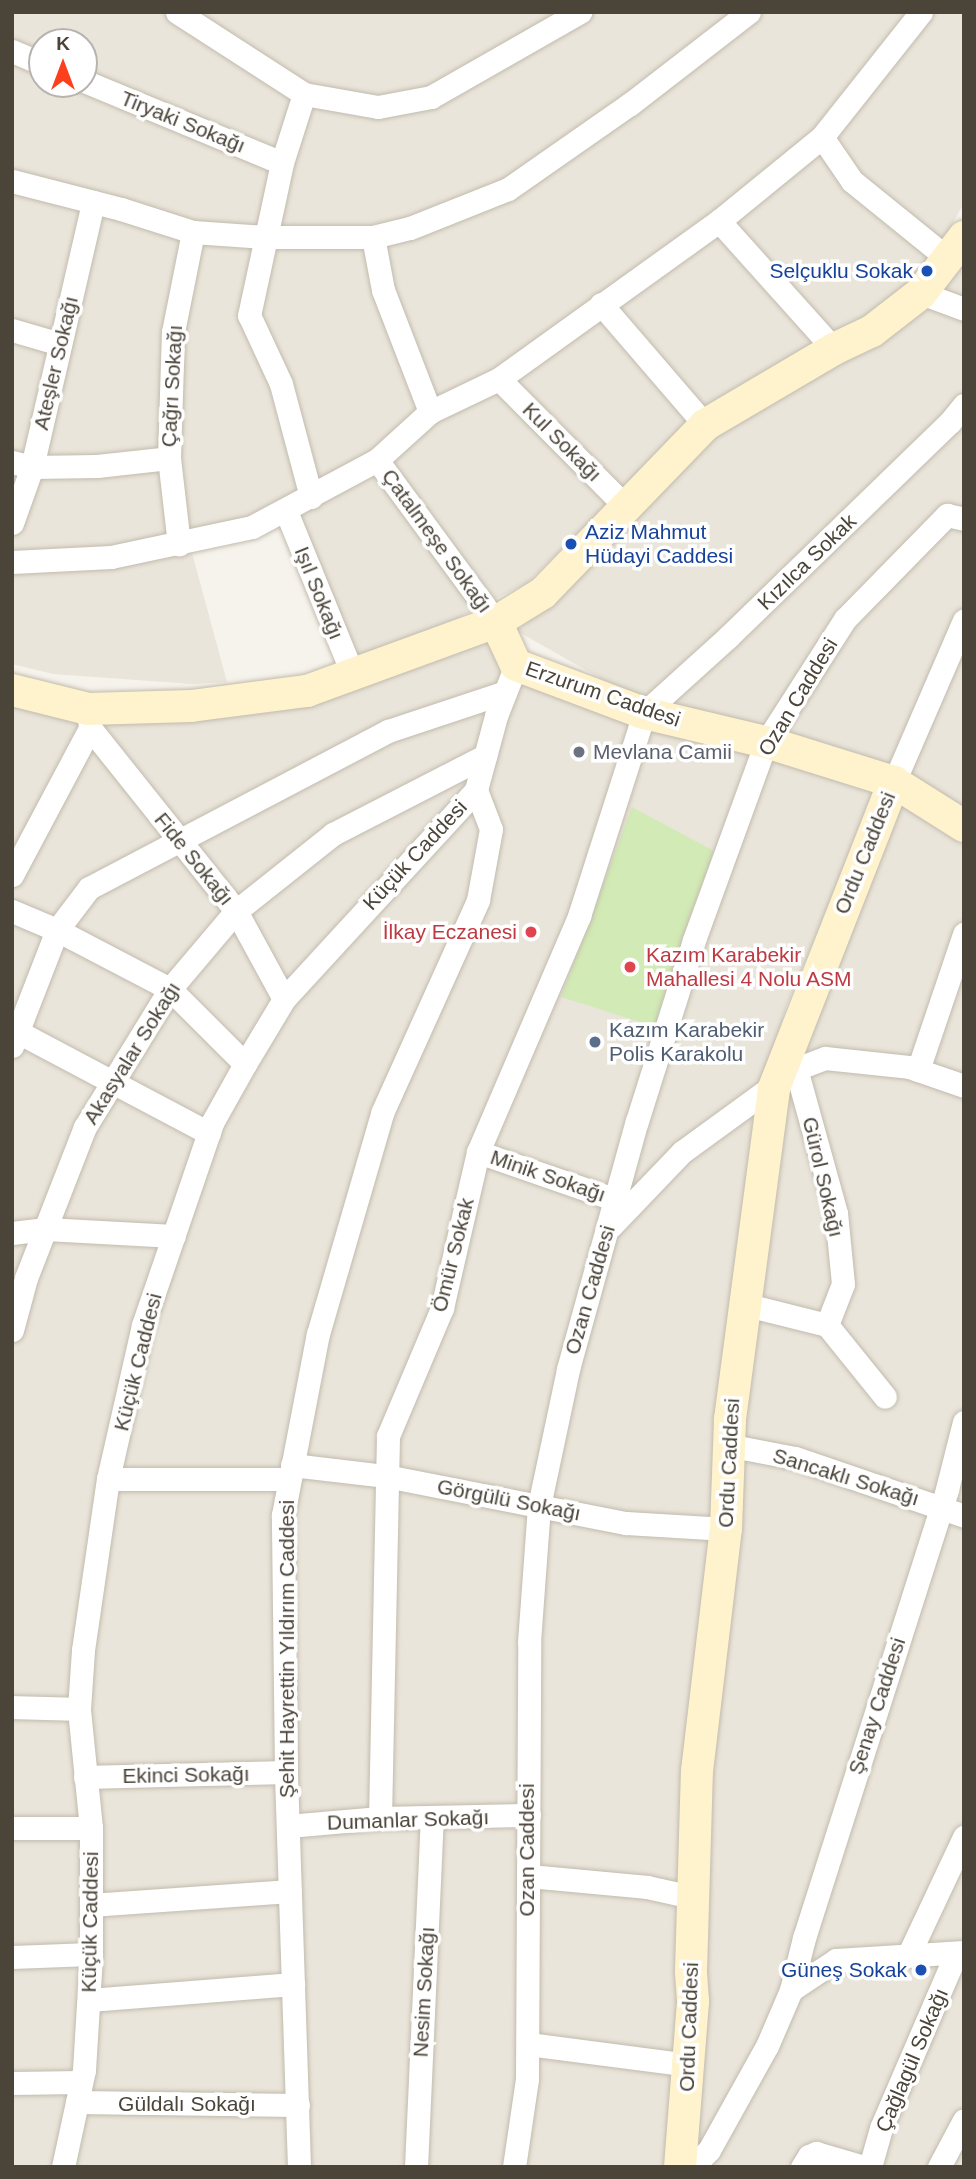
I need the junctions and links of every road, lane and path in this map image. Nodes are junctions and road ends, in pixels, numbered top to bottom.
1 (177, 12) edge
2 (580, 12) edge
3 (749, 12) edge
4 (921, 12) edge
5 (98, 87) edge
6 (304, 94) junction
7 (822, 137) junction
8 (282, 163) junction
9 (12, 181) edge
10 (93, 202) junction
11 (719, 221) junction
12 (193, 232) junction
13 (265, 237) junction
14 (373, 237) junction
15 (956, 248) edge
16 (921, 293) junction
17 (601, 304) junction
18 (964, 309) edge
19 (12, 330) edge
20 (60, 344) junction
21 (834, 349) junction
22 (499, 379) junction
23 (964, 405) edge
24 (430, 412) junction
25 (705, 425) junction
26 (169, 458) junction
27 (377, 460) junction
28 (22, 465) edge
29 (311, 497) junction
30 (624, 505) junction
31 (286, 511) junction
32 (964, 519) edge
33 (12, 523) edge
34 (179, 544) junction
35 (12, 562) edge
36 (964, 620) edge
37 (496, 622) junction
38 (353, 675) junction
39 (510, 678) junction
40 (12, 690) edge
41 (644, 713) junction
42 (89, 719) junction
43 (766, 742) junction
44 (485, 756) junction
45 (894, 782) junction
46 (476, 790) junction
47 (964, 825) edge
48 (177, 841) junction
49 (12, 875) edge
50 (12, 911) edge
51 (236, 911) junction
52 (57, 930) junction
53 (962, 942) edge
54 (170, 989) junction
55 (284, 999) junction
56 (15, 1039) edge
57 (245, 1064) junction
58 (918, 1070) junction
59 (785, 1078) junction
60 (113, 1081) junction
61 (964, 1086) edge
62 (209, 1133) junction
63 (478, 1152) junction
64 (617, 1200) junction
65 (46, 1229) junction
66 (607, 1230) junction
67 (12, 1233) edge
68 (174, 1236) junction
69 (743, 1304) junction
70 (827, 1325) junction
71 (12, 1330) edge
72 (885, 1397) dead end
73 (964, 1422) edge
74 (727, 1444) junction
75 (291, 1472) junction
76 (386, 1476) junction
77 (108, 1479) junction
78 (539, 1506) junction
79 (940, 1507) junction
80 (964, 1516) edge
81 (726, 1529) junction
82 (12, 1707) edge
83 (79, 1709) junction
84 (286, 1772) junction
85 (85, 1777) junction
86 (529, 1815) junction
87 (380, 1818) junction
88 (432, 1818) junction
89 (288, 1826) junction
90 (91, 1828) junction
91 (12, 1829) edge
92 (964, 1837) edge
93 (529, 1876) junction
94 (290, 1891) junction
95 (692, 1897) junction
96 (91, 1905) junction
97 (960, 1953) edge
98 (91, 1954) junction
99 (908, 1956) junction
100 (12, 1957) edge
101 (293, 1984) junction
102 (791, 1990) junction
103 (89, 2000) junction
104 (528, 2044) junction
105 (689, 2066) junction
106 (12, 2083) edge
107 (79, 2092) junction
108 (298, 2105) junction
109 (964, 2120) edge
110 (63, 2167) edge
111 (299, 2167) edge
112 (416, 2167) edge
113 (514, 2167) edge
114 (680, 2167) edge
115 (692, 2167) edge
116 (802, 2167) edge
117 (864, 2167) edge
118 (870, 2167) edge
119 (939, 2167) edge

1 - 6 street
2 - 6 street
3 - 14 street
4 - 7 street
5 - 8 street, Tiryaki Sokağı
6 - 8 street
7 - 11 street
7 - 15 street
8 - 13 street
9 - 10 street
10 - 12 street
10 - 20 street, Ateşler Sokağı
11 - 17 street
11 - 21 street
12 - 13 street
12 - 26 street, Çağrı Sokağı
13 - 14 street
13 - 29 street
14 - 24 street
15 - 16 street
16 - 18 street
16 - 21 street
17 - 22 street
17 - 25 street
19 - 20 street
20 - 28 street, Ateşler Sokağı
21 - 25 street
22 - 24 street
22 - 30 street, Kul Sokağı
23 - 41 street, Kızılca Sokak
24 - 27 street
25 - 30 street
26 - 28 street
26 - 34 street, Çağrı Sokağı
27 - 29 street
27 - 37 street, Çatalmeşe Sokağı
28 - 33 street, Ateşler Sokağı
29 - 31 street
30 - 37 street
31 - 34 street
31 - 38 street, Işıl Sokağı
32 - 43 street, Ozan Caddesi
34 - 35 street
36 - 45 street
37 - 38 street
37 - 39 street
38 - 42 street
39 - 41 street, Erzurum Caddesi
39 - 44 street, Küçük Caddesi
39 - 48 street
40 - 42 street
41 - 43 street, Erzurum Caddesi
41 - 63 street, Ömür Sokak
42 - 48 street, Fide Sokağı
42 - 49 street
43 - 45 street, Erzurum Caddesi
43 - 64 street, Ozan Caddesi
44 - 46 street, Küçük Caddesi
44 - 51 street, Akasyalar Sokağı
45 - 47 street, Erzurum Caddesi
45 - 59 street, Ordu Caddesi
46 - 55 street, Küçük Caddesi
46 - 75 street, Şehit Hayrettin Yıldırım Caddesi
48 - 51 street, Fide Sokağı
48 - 52 street
50 - 52 street
51 - 54 street, Akasyalar Sokağı
51 - 55 street, Fide Sokağı
52 - 54 street
52 - 56 street
53 - 58 street
54 - 57 street
54 - 60 street, Akasyalar Sokağı
55 - 57 street, Küçük Caddesi
56 - 60 street
57 - 62 street, Küçük Caddesi
58 - 59 street
58 - 61 street
59 - 66 street
59 - 69 street, Ordu Caddesi
59 - 70 street, Gürol Sokağı
60 - 62 street
60 - 65 street, Akasyalar Sokağı
62 - 68 street, Küçük Caddesi
63 - 64 street, Minik Sokağı
63 - 76 street, Ömür Sokak
64 - 66 street, Ozan Caddesi
65 - 67 street
65 - 68 street
65 - 71 street, Akasyalar Sokağı
66 - 78 street, Ozan Caddesi
68 - 77 street, Küçük Caddesi
69 - 70 street
69 - 74 street, Ordu Caddesi
70 - 72 street
73 - 79 street, Şenay Caddesi
74 - 79 street, Sancaklı Sokağı
74 - 81 street, Ordu Caddesi
75 - 76 street, Görgülü Sokağı
75 - 77 street, Görgülü Sokağı
75 - 84 street, Şehit Hayrettin Yıldırım Caddesi
76 - 78 street, Görgülü Sokağı
76 - 87 street, Ömür Sokak
77 - 83 street, Küçük Caddesi
78 - 81 street, Görgülü Sokağı
78 - 86 street, Ozan Caddesi
79 - 80 street, Sancaklı Sokağı
79 - 102 street, Şenay Caddesi
81 - 95 street, Ordu Caddesi
82 - 83 street
83 - 85 street, Küçük Caddesi
84 - 85 street, Ekinci Sokağı
84 - 89 street, Şehit Hayrettin Yıldırım Caddesi
85 - 90 street, Küçük Caddesi
86 - 88 street, Dumanlar Sokağı
86 - 93 street, Ozan Caddesi
87 - 88 street, Dumanlar Sokağı
87 - 89 street, Dumanlar Sokağı
88 - 112 street, Nesim Sokağı
89 - 94 street, Şehit Hayrettin Yıldırım Caddesi
90 - 91 street
90 - 96 street, Küçük Caddesi
92 - 99 street
93 - 95 street
93 - 104 street, Ozan Caddesi
94 - 96 street
94 - 101 street, Şehit Hayrettin Yıldırım Caddesi
95 - 105 street, Ordu Caddesi
96 - 98 street, Küçük Caddesi
97 - 99 street
97 - 118 street, Çağlagül Sokağı
98 - 100 street
98 - 103 street, Küçük Caddesi
99 - 102 street
101 - 103 street
101 - 108 street, Şehit Hayrettin Yıldırım Caddesi
102 - 115 street
103 - 107 street, Küçük Caddesi
104 - 105 street
104 - 113 street, Ozan Caddesi
105 - 114 street, Ordu Caddesi
106 - 107 street, Güldalı Sokağı
107 - 108 street, Güldalı Sokağı
107 - 110 street, Küçük Caddesi
108 - 111 street, Şehit Hayrettin Yıldırım Caddesi
109 - 119 street
116 - 117 street

